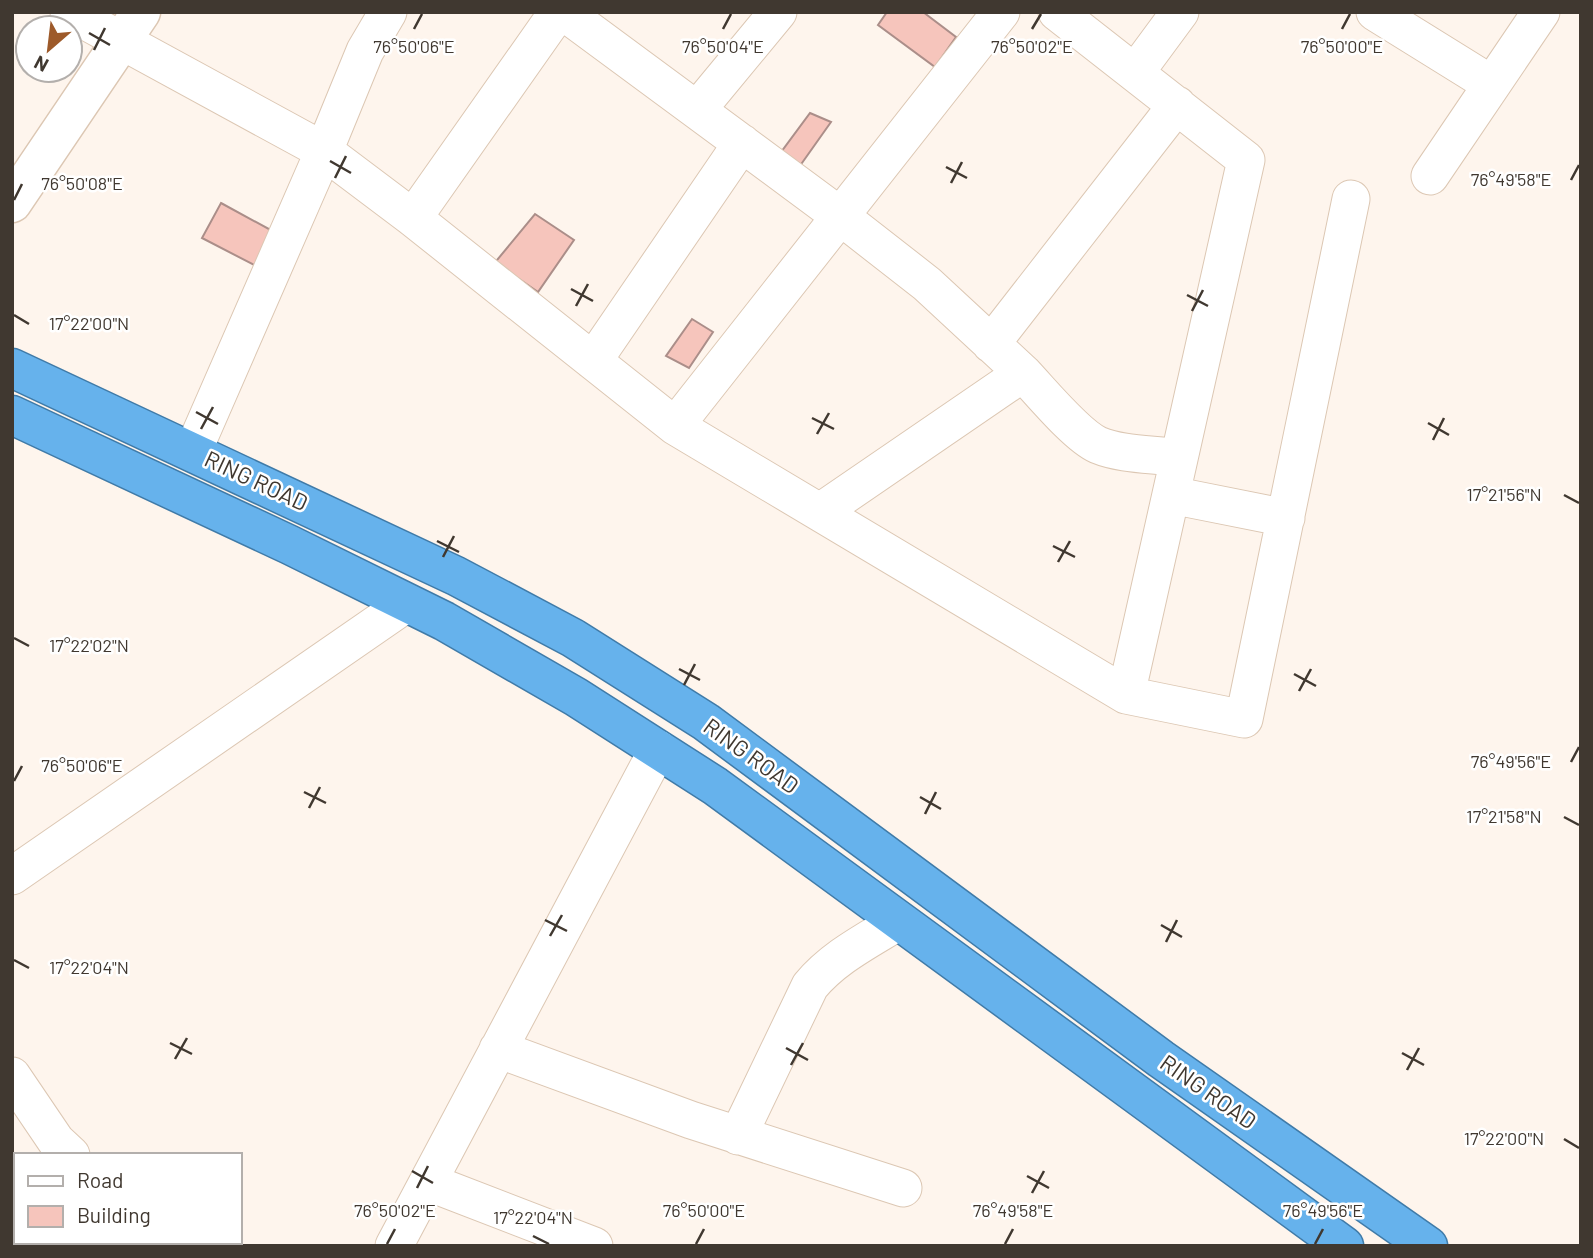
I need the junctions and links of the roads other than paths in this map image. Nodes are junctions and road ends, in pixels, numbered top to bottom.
1 (69, 12) edge
2 (388, 12) edge
3 (558, 12) edge
4 (564, 12) edge
5 (778, 12) edge
6 (1001, 12) edge
7 (1057, 12) edge
8 (1180, 12) edge
9 (1375, 12) edge
10 (1541, 12) edge
11 (132, 27) edge
12 (1135, 73) junction
13 (1491, 84) junction
14 (1177, 105) junction
15 (697, 110) junction
16 (742, 144) junction
17 (324, 151) junction
18 (1430, 176) dead end
19 (1351, 199) dead end
20 (12, 203) edge
21 (840, 216) junction
22 (413, 218) junction
23 (991, 344) junction
24 (593, 361) junction
25 (12, 368) edge
26 (1023, 373) junction
27 (12, 415) edge
28 (675, 426) junction
29 (193, 451) junction
30 (1179, 458) junction
31 (1171, 495) junction
32 (820, 512) junction
33 (1286, 518) junction
34 (407, 603) junction
35 (1126, 695) junction
36 (658, 749) junction
37 (12, 876) edge
38 (899, 921) junction
39 (498, 1049) junction
40 (12, 1076) edge
41 (738, 1136) junction
42 (69, 1153) edge
43 (428, 1182) junction
44 (903, 1188) dead end
45 (394, 1246) edge
46 (594, 1246) edge
47 (1344, 1246) edge
48 (1428, 1246) edge

1 - 11 street
2 - 17 street
3 - 22 street
4 - 15 street
5 - 15 street
6 - 21 street
7 - 12 street
8 - 12 street
9 - 13 street
10 - 13 street
11 - 17 street
11 - 20 street
12 - 14 street
13 - 18 street
14 - 23 street
14 - 30 street
15 - 16 street
16 - 21 street
16 - 24 street
17 - 22 street
17 - 29 street
19 - 33 street
21 - 23 street
21 - 28 street
22 - 24 street
23 - 26 street
24 - 28 street
25 - 29 highway, RING ROAD
26 - 30 street
26 - 32 street
27 - 34 highway, RING ROAD
28 - 32 street
29 - 48 highway, RING ROAD
30 - 31 street
31 - 33 street
31 - 35 street
32 - 35 street
33 - 35 street
34 - 36 highway, RING ROAD
34 - 37 street
36 - 38 highway, RING ROAD
36 - 39 street
38 - 41 street
38 - 47 highway, RING ROAD
39 - 41 street
39 - 43 street
40 - 42 street
41 - 44 street
43 - 45 street
43 - 46 street

